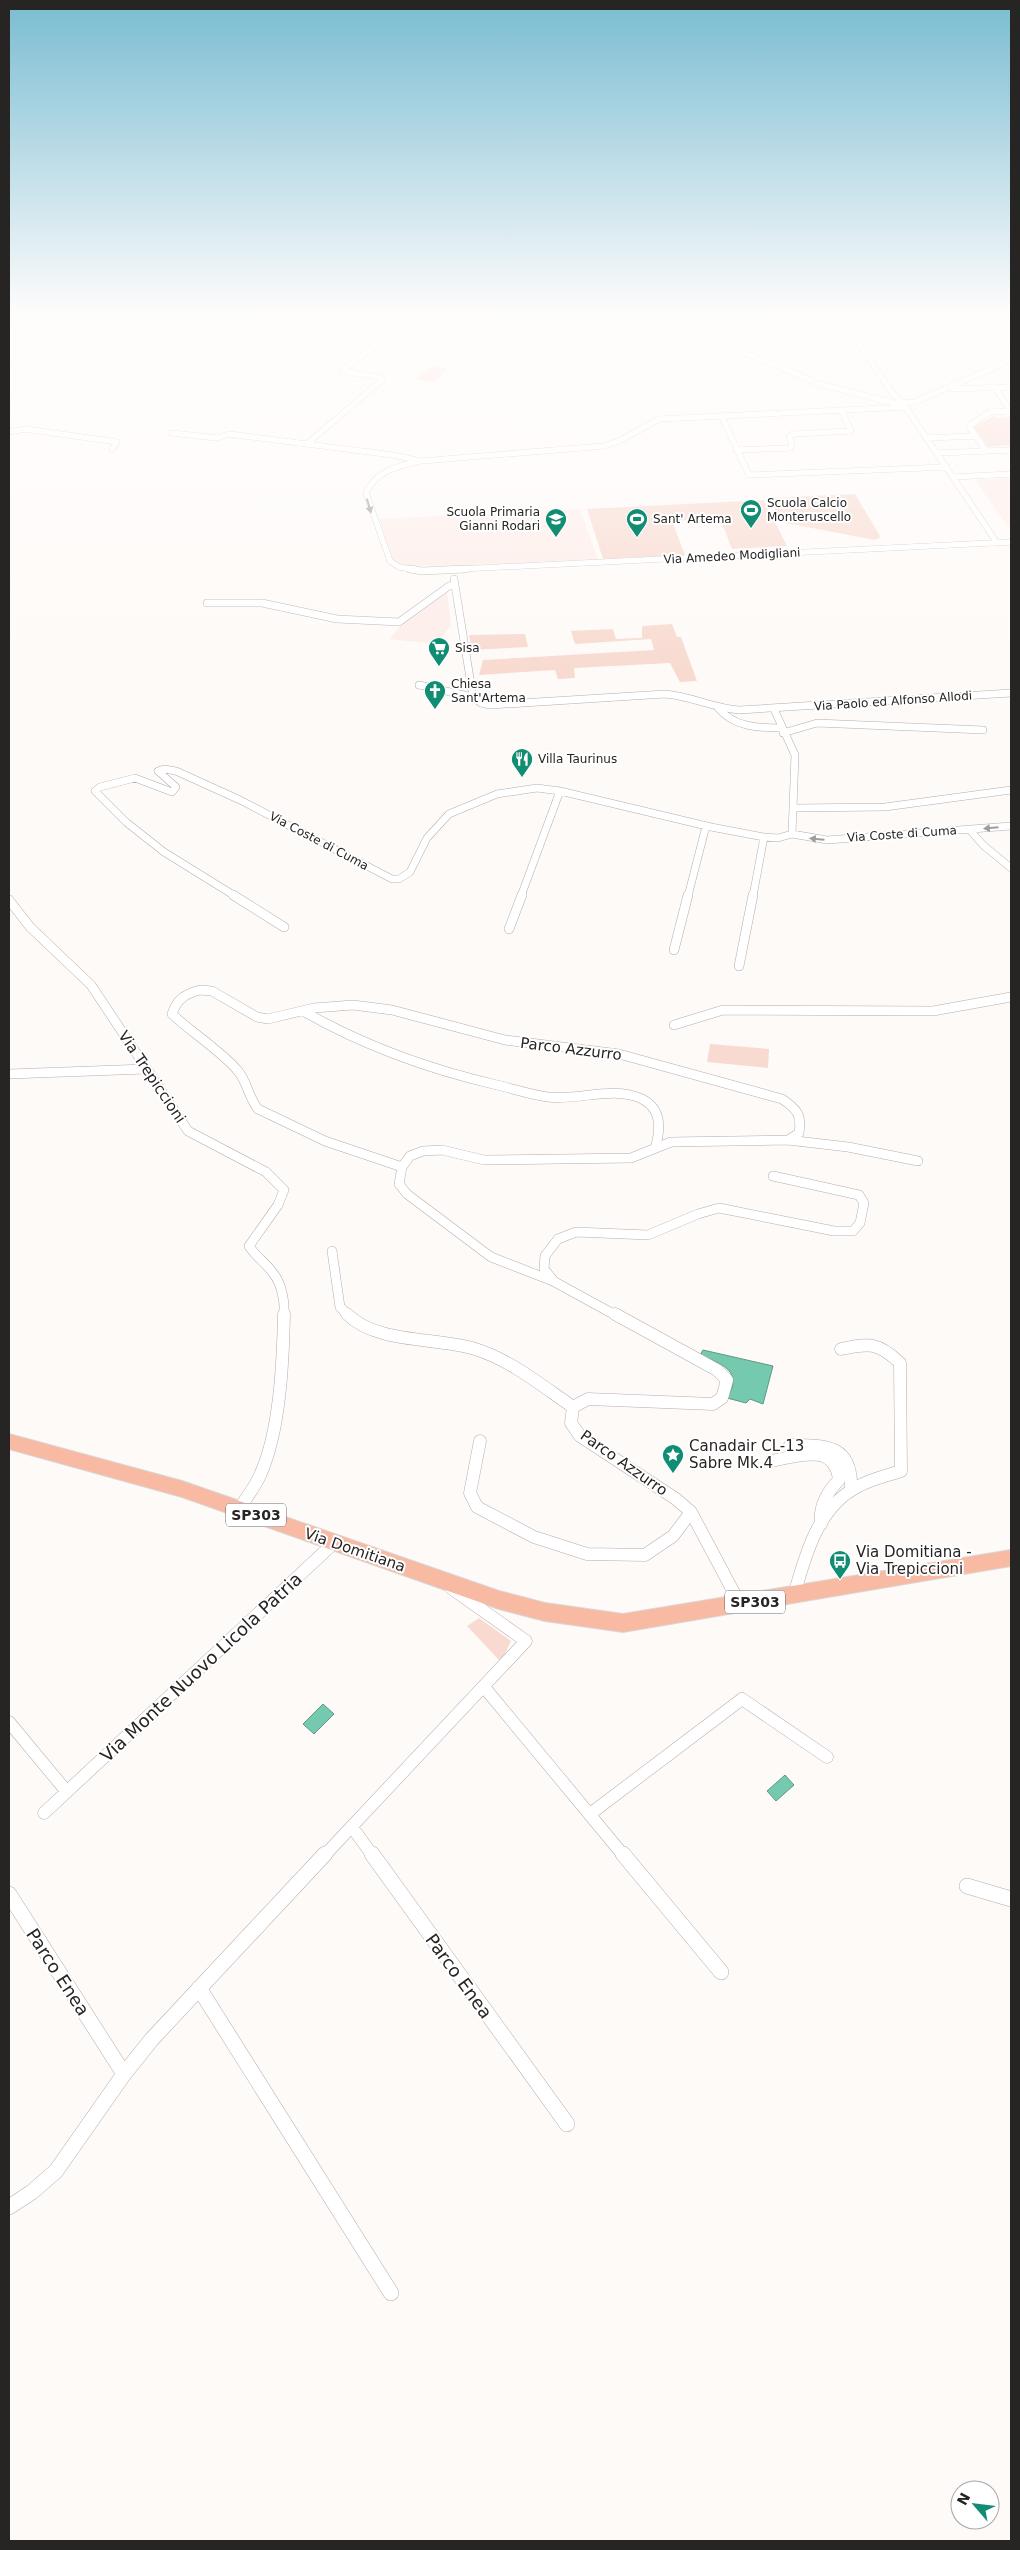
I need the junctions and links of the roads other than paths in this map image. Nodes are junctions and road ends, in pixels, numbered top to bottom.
1 (67, 435) edge
2 (190, 435) edge
3 (226, 435) edge
4 (238, 435) edge
5 (317, 435) edge
6 (630, 435) edge
7 (730, 435) edge
8 (792, 435) edge
9 (924, 435) edge
10 (975, 436) joint
11 (926, 438) junction
12 (308, 443) junction
13 (112, 449) dead end
14 (736, 450) junction
15 (1011, 450) edge
16 (986, 451) junction
17 (937, 454) junction
18 (421, 462) junction
19 (947, 467) junction
20 (1011, 474) edge
21 (954, 477) junction
22 (1011, 542) edge
23 (996, 543) junction
24 (453, 571) junction
25 (455, 585) junction
26 (207, 603) dead end
27 (419, 685) dead end
28 (1011, 694) edge
29 (473, 698) junction
30 (849, 704) junction
31 (717, 708) junction
32 (774, 709) junction
33 (739, 710) junction
34 (732, 720) junction
35 (845, 722) junction
36 (782, 730) junction
37 (983, 730) dead end
38 (1011, 790) edge
39 (560, 792) junction
40 (794, 808) junction
41 (706, 826) junction
42 (1011, 826) edge
43 (970, 830) junction
44 (792, 834) junction
45 (764, 837) junction
46 (1011, 868) edge
47 (9, 900) edge
48 (284, 927) dead end
49 (509, 930) dead end
50 (674, 950) dead end
51 (739, 966) dead end
52 (1011, 997) edge
53 (303, 1011) junction
54 (674, 1025) dead end
55 (146, 1069) junction
56 (9, 1074) edge
57 (788, 1140) junction
58 (655, 1148) junction
59 (918, 1162) dead end
60 (402, 1167) junction
61 (773, 1176) dead end
62 (332, 1252) dead end
63 (553, 1281) junction
64 (841, 1349) dead end
65 (573, 1407) junction
66 (480, 1441) dead end
67 (9, 1442) edge
68 (790, 1445) dead end
69 (771, 1461) dead end
70 (851, 1490) junction
71 (239, 1509) junction
72 (691, 1512) junction
73 (821, 1526) junction
74 (335, 1542) junction
75 (1011, 1559) edge
76 (436, 1578) junction
77 (794, 1595) junction
78 (740, 1604) junction
79 (484, 1687) junction
80 (9, 1722) edge
81 (827, 1757) dead end
82 (67, 1792) junction
83 (44, 1813) dead end
84 (590, 1814) junction
85 (352, 1827) junction
86 (967, 1886) dead end
87 (9, 1894) edge
88 (1011, 1899) edge
89 (721, 1972) dead end
90 (199, 1988) junction
91 (124, 2074) junction
92 (567, 2124) dead end
93 (9, 2207) edge
94 (392, 2293) dead end

1 - 13 street
2 - 3 street
4 - 12 street
5 - 12 street
6 - 18 street
7 - 14 street
8 - 14 street
9 - 11 street
10 - 11 street
10 - 16 street
11 - 17 street
12 - 18 street
14 - 19 street
15 - 16 street
16 - 17 street
17 - 19 street
18 -> 24 street, Via Amedeo Modigliani
19 - 21 street
20 - 21 street
21 - 23 street
22 - 23 street, Via Amedeo Modigliani
23 - 24 street, Via Amedeo Modigliani
24 - 25 street
25 - 26 street
25 - 29 street
27 - 29 street, Via Paolo ed Alfonso Allodi
28 - 30 street, Via Paolo ed Alfonso Allodi
29 - 31 street, Via Paolo ed Alfonso Allodi
30 - 32 street, Via Paolo ed Alfonso Allodi
30 - 35 street
31 - 33 street, Via Paolo ed Alfonso Allodi
31 - 34 street, Via Paolo ed Alfonso Allodi
32 - 33 street, Via Paolo ed Alfonso Allodi
32 - 36 street
33 - 34 street
34 - 36 street, Via Paolo ed Alfonso Allodi
35 - 36 street
35 - 37 street
36 - 40 street
38 - 40 street, Via Coste di Cuma
39 - 41 street, Via Coste di Cuma
39 - 48 street, Via Coste di Cuma
39 - 49 street
40 - 44 street
41 - 45 street, Via Coste di Cuma
41 - 50 street
42 -> 43 street, Via Coste di Cuma
43 -> 44 street, Via Coste di Cuma
43 - 46 street
44 - 45 street, Via Coste di Cuma
45 - 51 street
47 - 55 street, Via Trepiccioni
52 - 54 street
53 - 57 street, Parco Azzurro
53 - 58 street
53 - 60 street, Parco Azzurro
55 - 56 street
55 - 71 street, Via Trepiccioni
57 - 58 street
57 - 59 street
58 - 60 street
60 - 63 street
61 - 63 street
62 - 65 street
63 - 65 street
64 - 70 street
65 - 72 street, Parco Azzurro
66 - 72 street
67 - 71 main road, Via Domitiana / SP303
68 - 70 street
69 - 73 street
70 - 73 street
71 - 74 main road, Via Domitiana / SP303
72 - 78 street, Parco Azzurro
73 - 77 street
74 - 76 main road, Via Domitiana / SP303
74 - 82 street, Via Monte Nuovo Licola Patria
75 - 77 main road, SP303
76 - 78 main road, Via Domitiana / SP303
76 - 79 street
77 - 78 main road, SP303
79 - 84 street
79 - 85 street
80 - 82 street
81 - 84 street
82 - 83 street, Via Monte Nuovo Licola Patria
84 - 89 street
85 - 90 street
85 - 92 street, Parco Enea
86 - 88 street
87 - 91 street, Parco Enea
90 - 91 street
90 - 94 street
91 - 93 street

